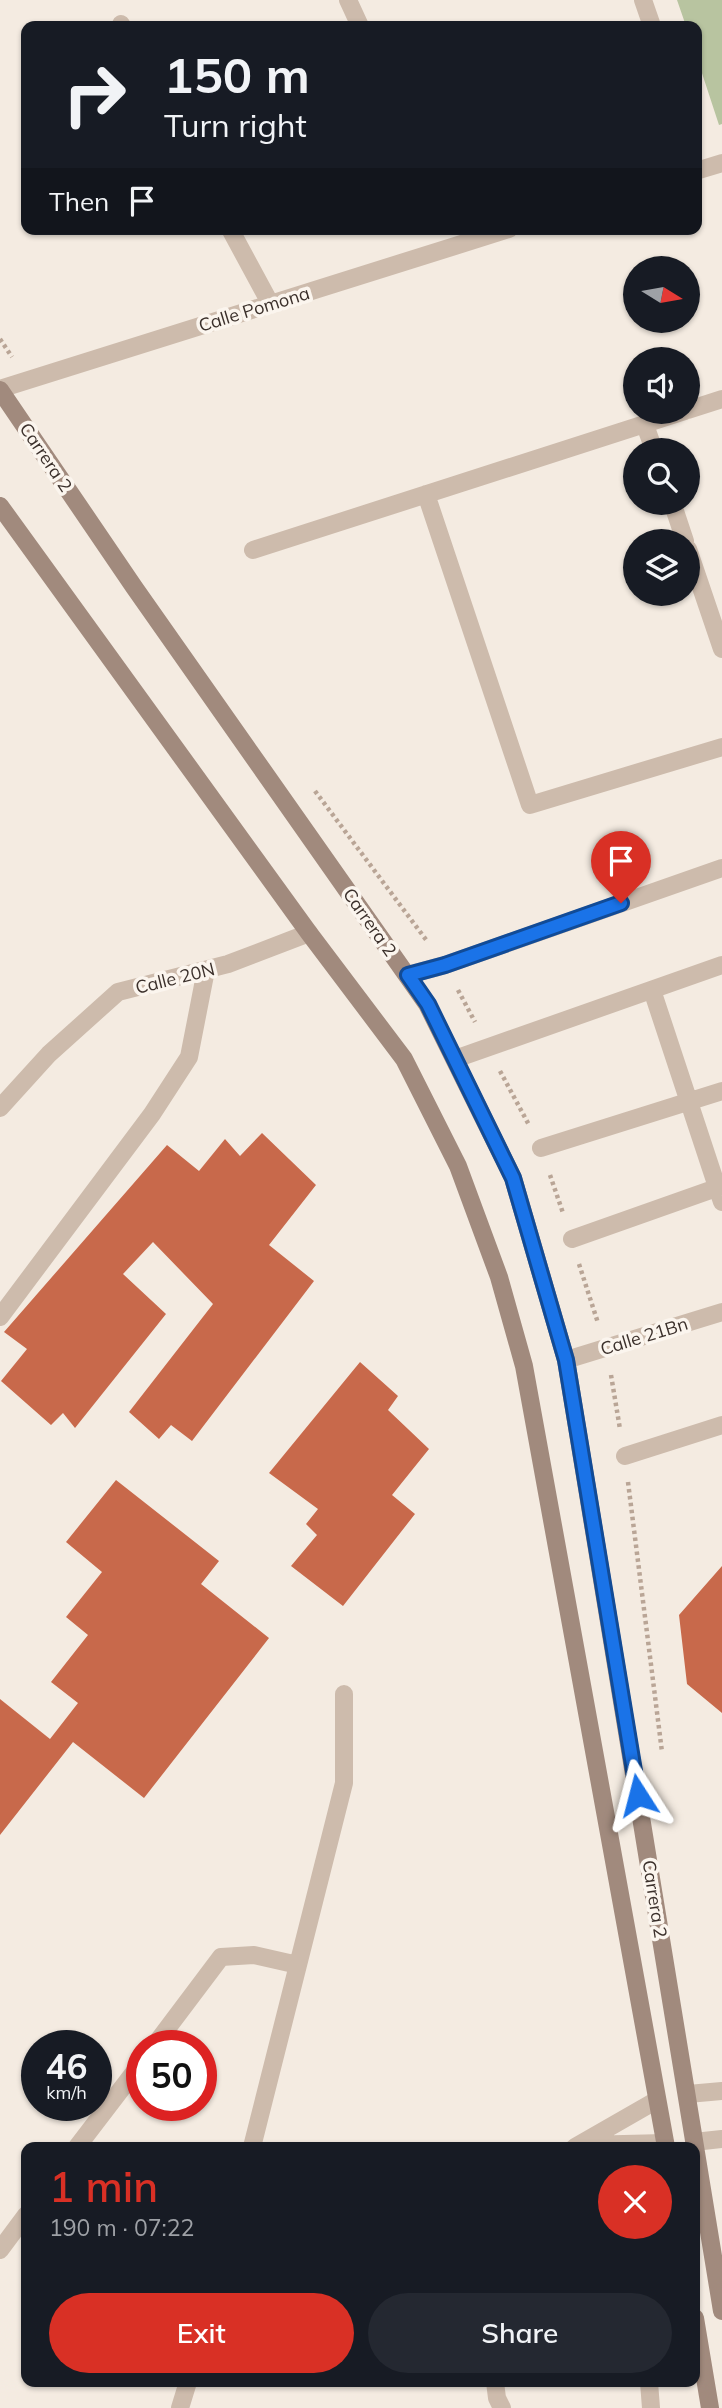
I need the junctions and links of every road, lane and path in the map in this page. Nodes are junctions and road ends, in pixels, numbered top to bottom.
1 (348, 0) edge
2 (643, 0) edge
3 (358, 21) edge
4 (650, 21) edge
5 (722, 163) edge
6 (702, 167) edge
7 (233, 235) edge
8 (458, 237) edge
9 (270, 303) junction
10 (0, 389) edge
11 (722, 399) edge
12 (700, 406) edge
13 (648, 424) edge
14 (645, 425) junction
15 (650, 438) edge
16 (425, 494) junction
17 (0, 506) edge
18 (253, 550) dead end
19 (700, 584) edge
20 (722, 649) edge
21 (722, 747) edge
22 (722, 867) edge
23 (309, 933) junction
24 (722, 965) edge
25 (206, 970) junction
26 (408, 975) junction
27 (652, 990) junction
28 (455, 1059) junction
29 (722, 1091) edge
30 (689, 1102) junction
31 (0, 1108) edge
32 (541, 1148) dead end
33 (720, 1192) edge
34 (572, 1239) dead end
35 (722, 1312) edge
36 (0, 1317) edge
37 (566, 1360) junction
38 (722, 1425) edge
39 (625, 1456) dead end
40 (344, 1694) dead end
41 (298, 1965) junction
42 (166, 2030) edge
43 (126, 2083) edge
44 (722, 2091) edge
45 (688, 2094) junction
46 (657, 2100) junction
47 (722, 2139) edge
48 (82, 2142) edge
49 (253, 2142) edge
50 (584, 2142) edge
51 (664, 2142) edge
52 (694, 2142) joint
53 (700, 2178) edge
54 (21, 2222) edge
55 (0, 2250) edge
56 (722, 2311) edge
57 (700, 2348) edge
58 (186, 2387) edge
59 (496, 2387) edge
60 (649, 2387) edge
61 (180, 2408) edge
62 (502, 2408) edge
63 (651, 2408) edge
64 (710, 2408) edge

1 - 3 street
2 - 4 street
5 - 6 street
7 - 9 street
8 - 9 street, Calle Pomona
9 - 10 street, Calle Pomona
10 - 26 main road, Carrera 2
11 - 12 street
13 - 14 street
14 - 15 street
14 - 16 street
16 - 18 street
16 - 21 street
17 - 23 main road, Carrera 2
19 - 20 street
22 - 26 street
23 - 25 street, Calle 20N
23 - 46 main road, Carrera 2
24 - 27 street
25 - 31 street, Calle 20N
25 - 36 street
26 - 28 main road, Carrera 2
27 - 28 street
27 - 30 street
28 - 37 main road, Carrera 2
29 - 30 street
30 - 32 street
30 - 33 street
33 - 34 street
35 - 37 street, Calle 21Bn
37 - 45 main road, Carrera 2
38 - 39 street
40 - 41 street
41 - 42 street
41 - 49 street
43 - 48 street
44 - 45 street
45 - 52 main road, Carrera 2
46 - 50 street
46 - 51 main road, Carrera 2
47 - 52 street
53 - 56 main road, Carrera 2
54 - 55 street
57 - 64 main road
58 - 61 street
59 - 62 street
60 - 63 street

